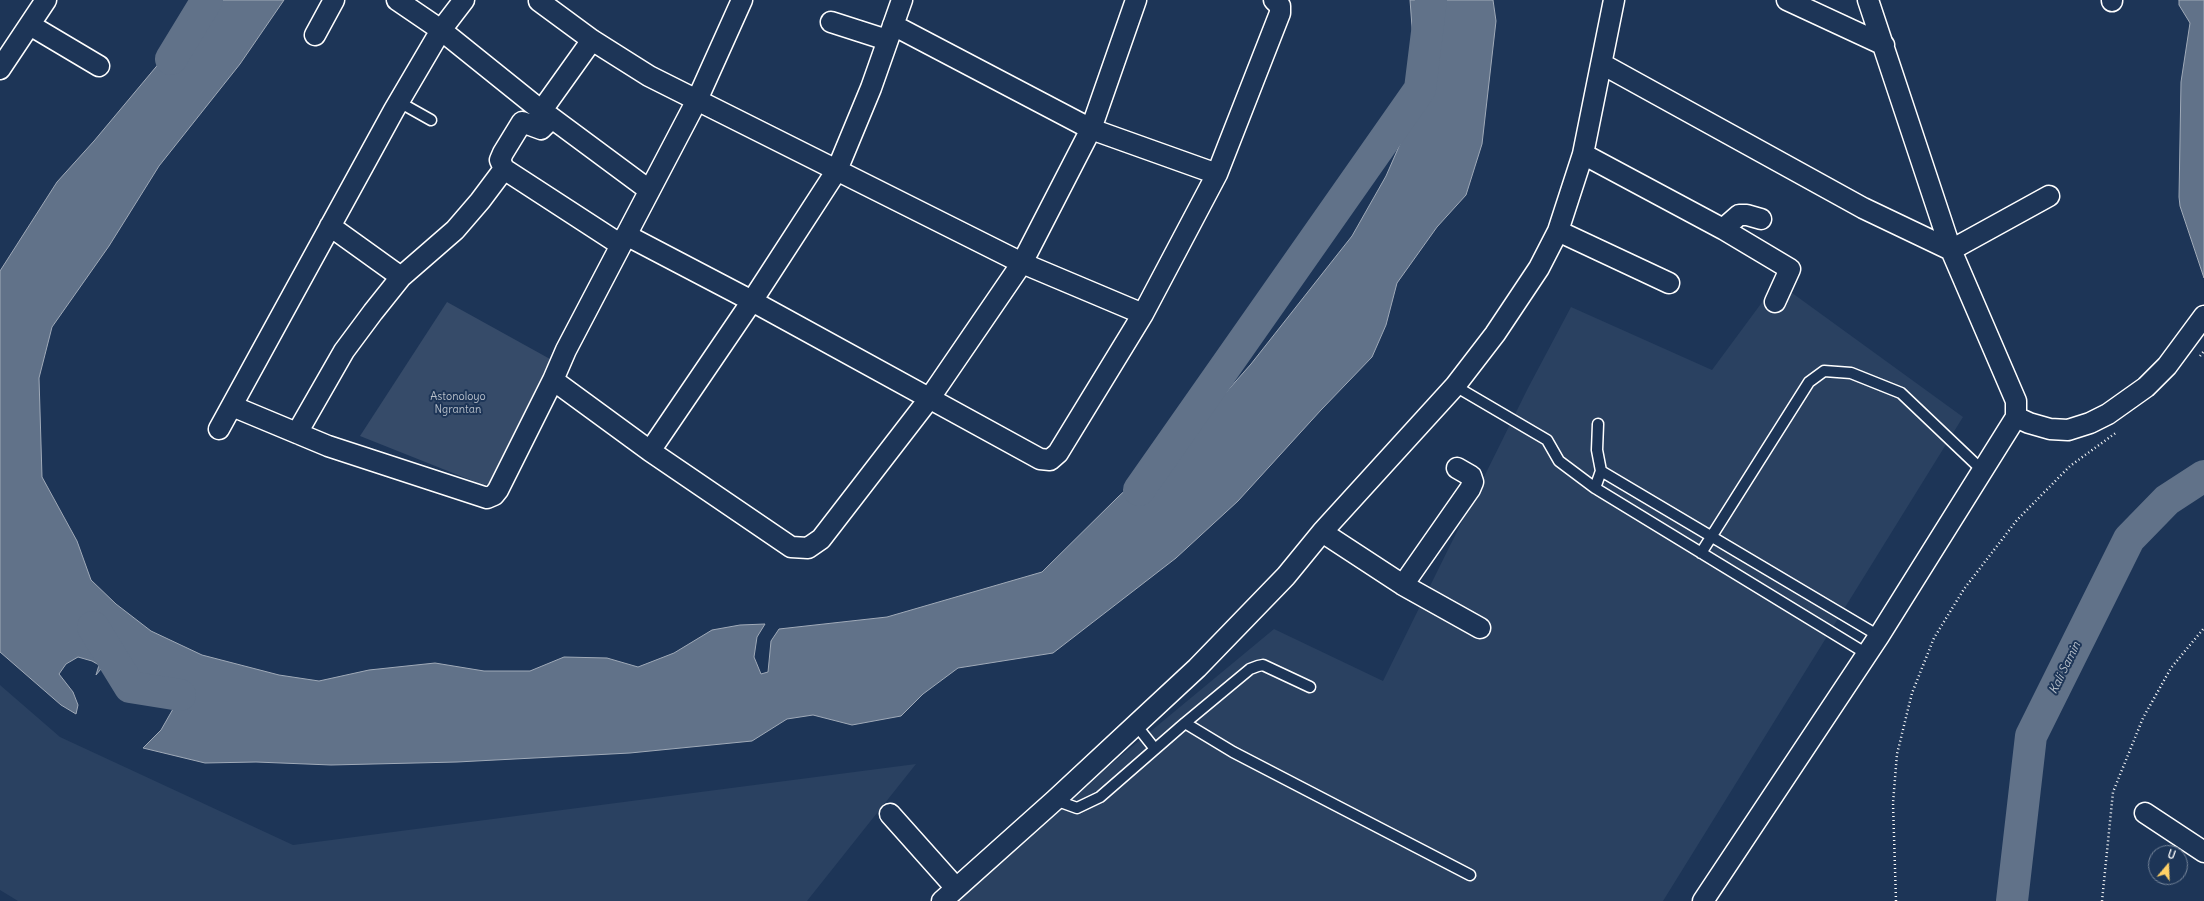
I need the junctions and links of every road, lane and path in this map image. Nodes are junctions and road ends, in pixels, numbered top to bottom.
1 (46, 0) edge
2 (334, 0) edge
3 (397, 0) edge
4 (464, 0) edge
5 (742, 0) edge
6 (902, 0) edge
7 (1136, 0) edge
8 (1274, 0) edge
9 (1614, 0) edge
10 (1787, 0) edge
11 (1868, 0) edge
12 (539, 1) dead end
13 (831, 22) dead end
14 (30, 25) junction
15 (441, 30) junction
16 (890, 32) junction
17 (315, 35) dead end
18 (592, 40) junction
19 (1884, 45) junction
20 (1602, 64) junction
21 (99, 66) dead end
22 (0, 69) edge
23 (697, 100) junction
24 (399, 102) junction
25 (547, 114) junction
26 (431, 120) dead end
27 (1091, 130) junction
28 (1583, 154) junction
29 (504, 169) junction
30 (837, 170) junction
31 (1216, 174) junction
32 (649, 190) junction
33 (2049, 196) dead end
34 (1761, 219) dead end
35 (330, 226) junction
36 (1723, 229) junction
37 (1558, 232) junction
38 (623, 240) junction
39 (1951, 250) junction
40 (1022, 263) junction
41 (401, 277) junction
42 (1669, 283) dead end
43 (752, 301) junction
44 (1775, 302) dead end
45 (1142, 314) junction
46 (2204, 316) edge
47 (2204, 351) edge
48 (2199, 357) dead end
49 (553, 380) junction
50 (1455, 386) junction
51 (929, 399) junction
52 (232, 406) junction
53 (2016, 417) junction
54 (1598, 424) dead end
55 (219, 429) dead end
56 (2121, 429) dead end
57 (297, 433) junction
58 (650, 451) junction
59 (1457, 468) dead end
60 (1601, 470) junction
61 (1983, 471) junction
62 (1595, 488) junction
63 (1322, 532) junction
64 (1713, 535) junction
65 (1701, 553) junction
66 (1403, 585) junction
67 (1480, 628) dead end
68 (2204, 628) edge
69 (1879, 636) junction
70 (1867, 654) junction
71 (1310, 687) dead end
72 (1185, 723) junction
73 (1136, 725) junction
74 (1155, 749) junction
75 (1056, 800) junction
76 (2145, 813) dead end
77 (890, 814) dead end
78 (2204, 852) edge
79 (1470, 875) dead end
80 (949, 895) edge
81 (1703, 901) edge
82 (1896, 901) edge
83 (2102, 901) edge

1 - 14 street
2 - 17 street
3 - 15 street
4 - 15 street
5 - 23 street
6 - 16 street
7 - 27 street
8 - 31 street
9 - 20 street
10 - 19 street
11 - 19 street
12 - 18 street
13 - 16 street
14 - 21 street
14 - 22 street
15 - 24 street
15 - 25 street
16 - 27 street
16 - 30 street
18 - 23 street
18 - 25 street
19 - 39 street
20 - 28 street
20 - 39 street
23 - 30 street
23 - 32 street
24 - 26 lane
24 - 35 street
25 - 29 street
25 - 32 street
27 - 31 street
27 - 40 street
28 - 36 street
28 - 37 street
29 - 38 street
29 - 41 street
30 - 40 street
30 - 43 street
31 - 45 street
32 - 38 street
33 - 39 street
34 - 36 street
35 - 41 street
35 - 52 street
36 - 44 street
37 - 42 street
37 - 50 street
38 - 43 street
38 - 49 street
39 - 53 street
40 - 45 street
40 - 51 street
41 - 57 street
43 - 51 street
43 - 58 street
45 - 51 street
46 - 53 street
47 - 48 path
49 - 57 street
49 - 58 street
50 - 62 lane
50 - 63 street
51 - 58 street
52 - 55 street
52 - 57 street
53 - 61 street
54 - 60 lane
56 - 82 path
59 - 66 street
60 - 62 lane
60 - 64 lane
61 - 64 lane
61 - 69 street
62 - 65 lane
63 - 66 street
63 - 73 street
64 - 65 lane
64 - 69 lane
65 - 70 lane
66 - 67 street
68 - 83 path
69 - 70 street
70 - 81 street
71 - 72 lane
72 - 74 lane
72 - 79 lane
73 - 74 lane
73 - 75 street
74 - 75 lane
75 - 80 street
76 - 78 street
77 - 80 street

